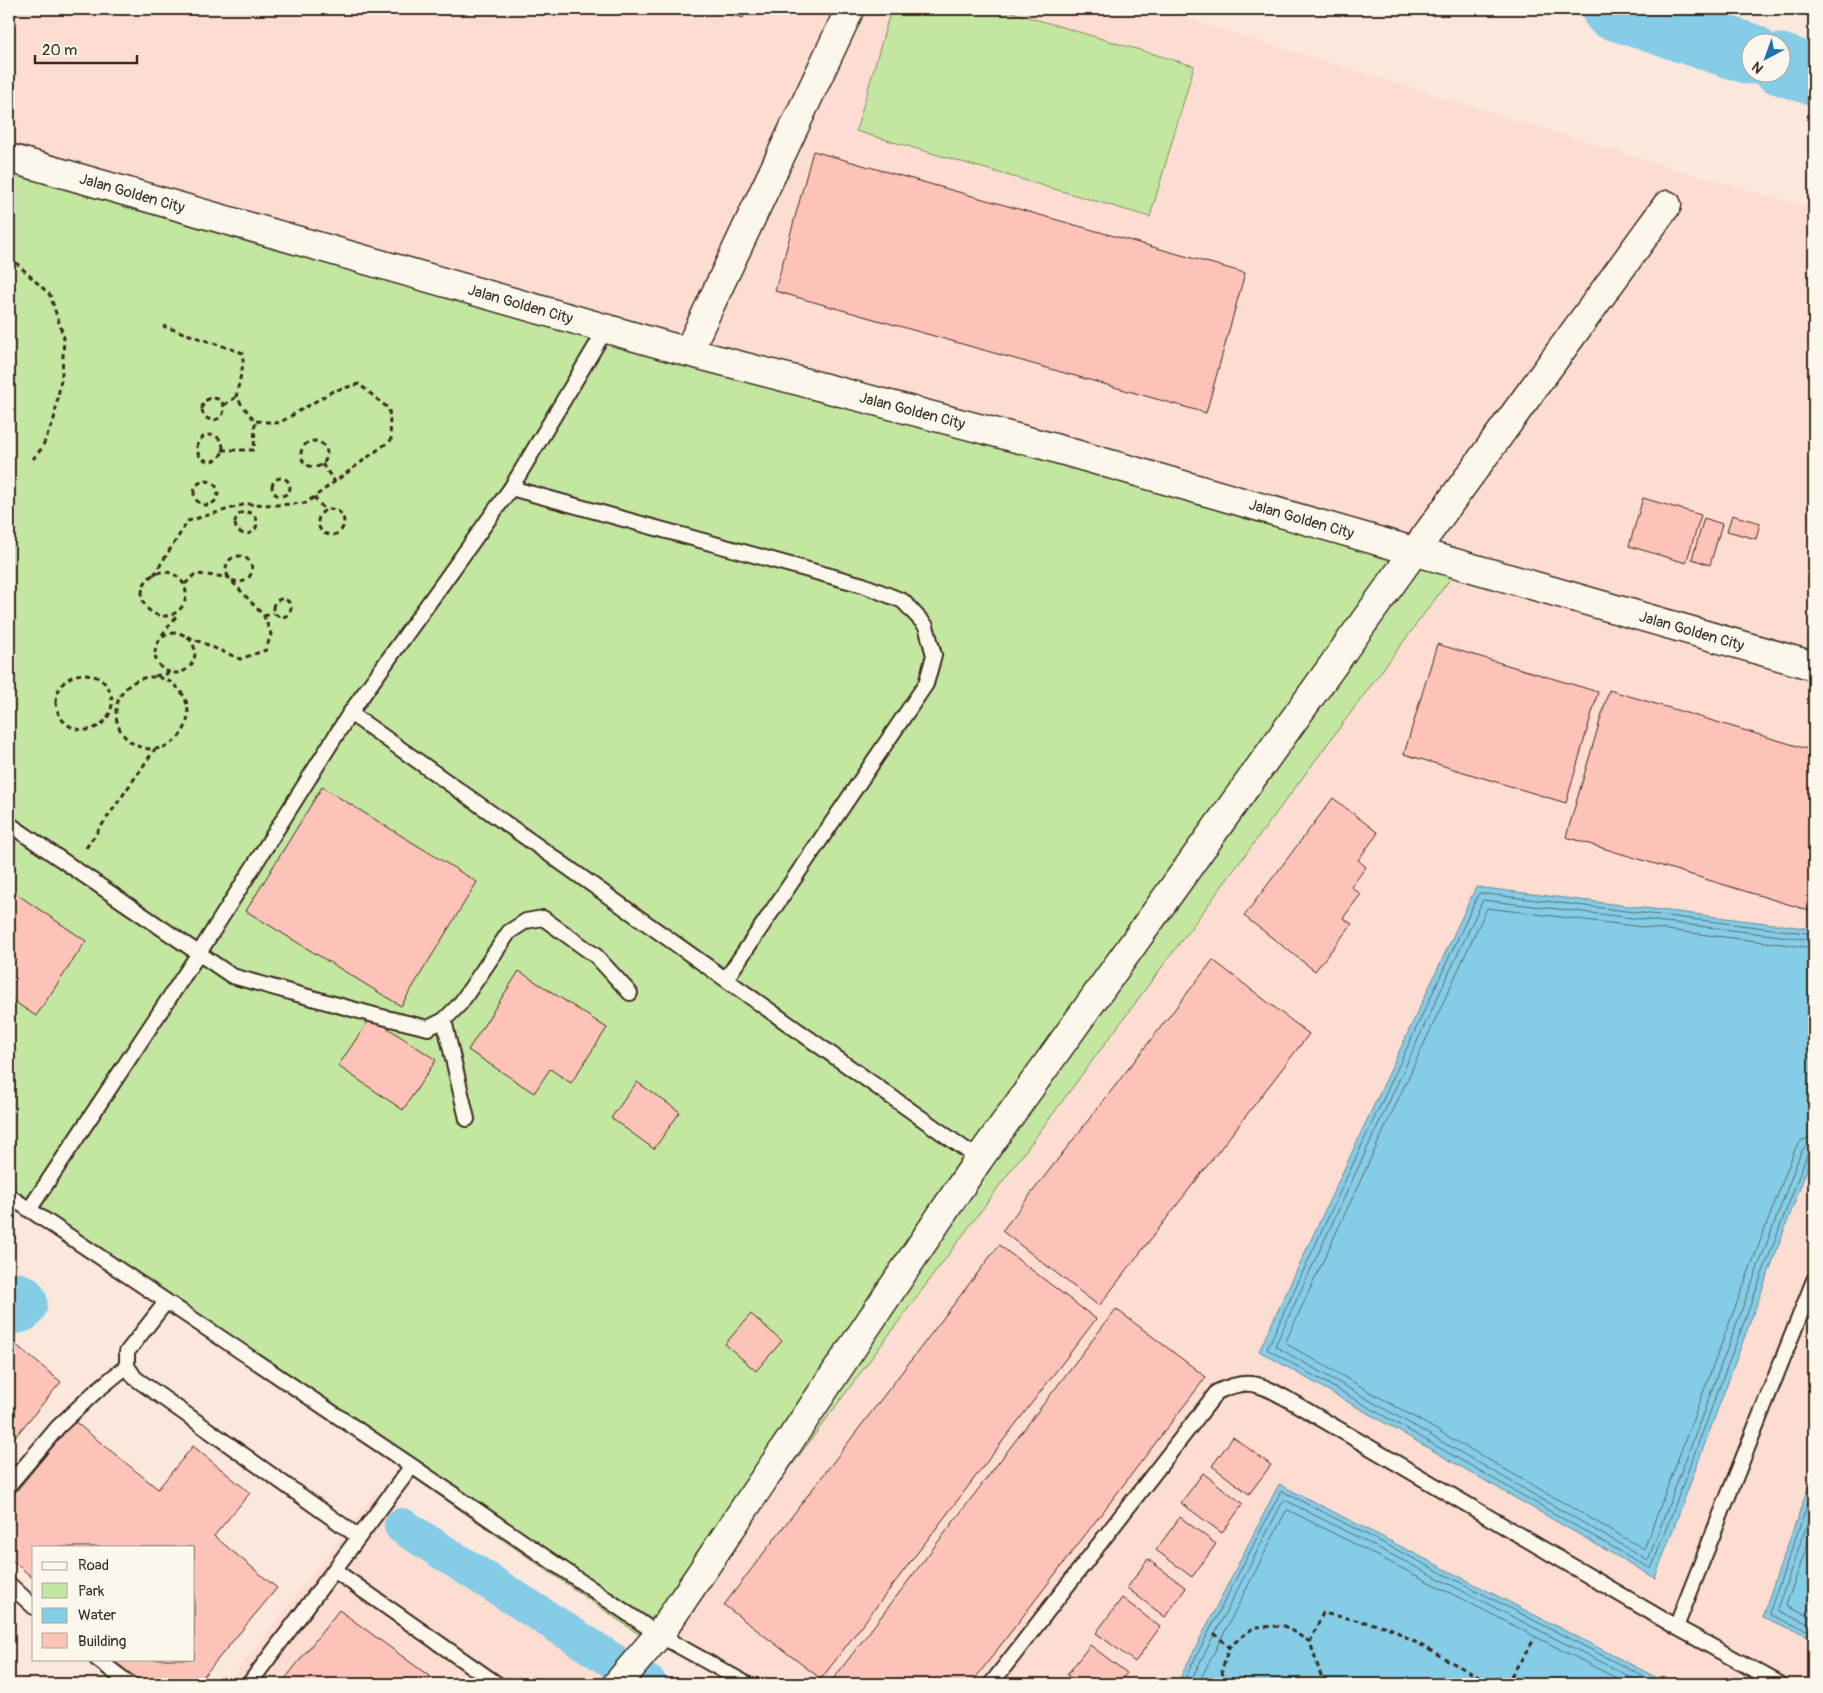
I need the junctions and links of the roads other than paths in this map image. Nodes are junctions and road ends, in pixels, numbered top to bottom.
1 (850, 9) edge
2 (9, 158) edge
3 (1667, 205) dead end
4 (606, 328) junction
5 (688, 352) junction
6 (510, 488) junction
7 (1414, 552) junction
8 (1814, 666) edge
9 (350, 713) junction
10 (9, 824) edge
11 (200, 953) junction
12 (726, 979) junction
13 (630, 993) dead end
14 (444, 1020) junction
15 (467, 1119) dead end
16 (979, 1159) junction
17 (9, 1196) edge
18 (29, 1210) junction
19 (1814, 1280) edge
20 (166, 1302) junction
21 (127, 1366) junction
22 (412, 1466) junction
23 (9, 1485) edge
24 (359, 1536) junction
25 (334, 1570) junction
26 (9, 1584) edge
27 (32, 1605) edge
28 (1676, 1626) junction
29 (658, 1635) junction
30 (98, 1660) edge
31 (130, 1684) edge
32 (249, 1684) edge
33 (497, 1684) edge
34 (616, 1684) edge
35 (747, 1684) edge
36 (991, 1684) edge
37 (1780, 1684) edge

1 - 5 street
2 - 4 street, Jalan Golden City
3 - 7 street
4 - 5 street, Jalan Golden City
4 - 6 lane
5 - 7 street, Jalan Golden City
6 - 9 lane
6 - 12 lane
7 - 8 street, Jalan Golden City
7 - 16 street
9 - 11 lane
9 - 12 lane
10 - 11 lane
11 - 14 lane
11 - 18 lane
12 - 16 lane
13 - 14 lane
14 - 15 lane
16 - 29 street
17 - 18 lane
18 - 20 lane
19 - 28 lane
20 - 21 lane
20 - 22 lane
21 - 23 lane
21 - 24 lane
22 - 24 lane
22 - 29 lane
24 - 25 lane
25 - 32 lane
25 - 33 lane
26 - 27 lane
28 - 36 lane
28 - 37 lane
29 - 34 street
29 - 35 lane
30 - 31 lane

